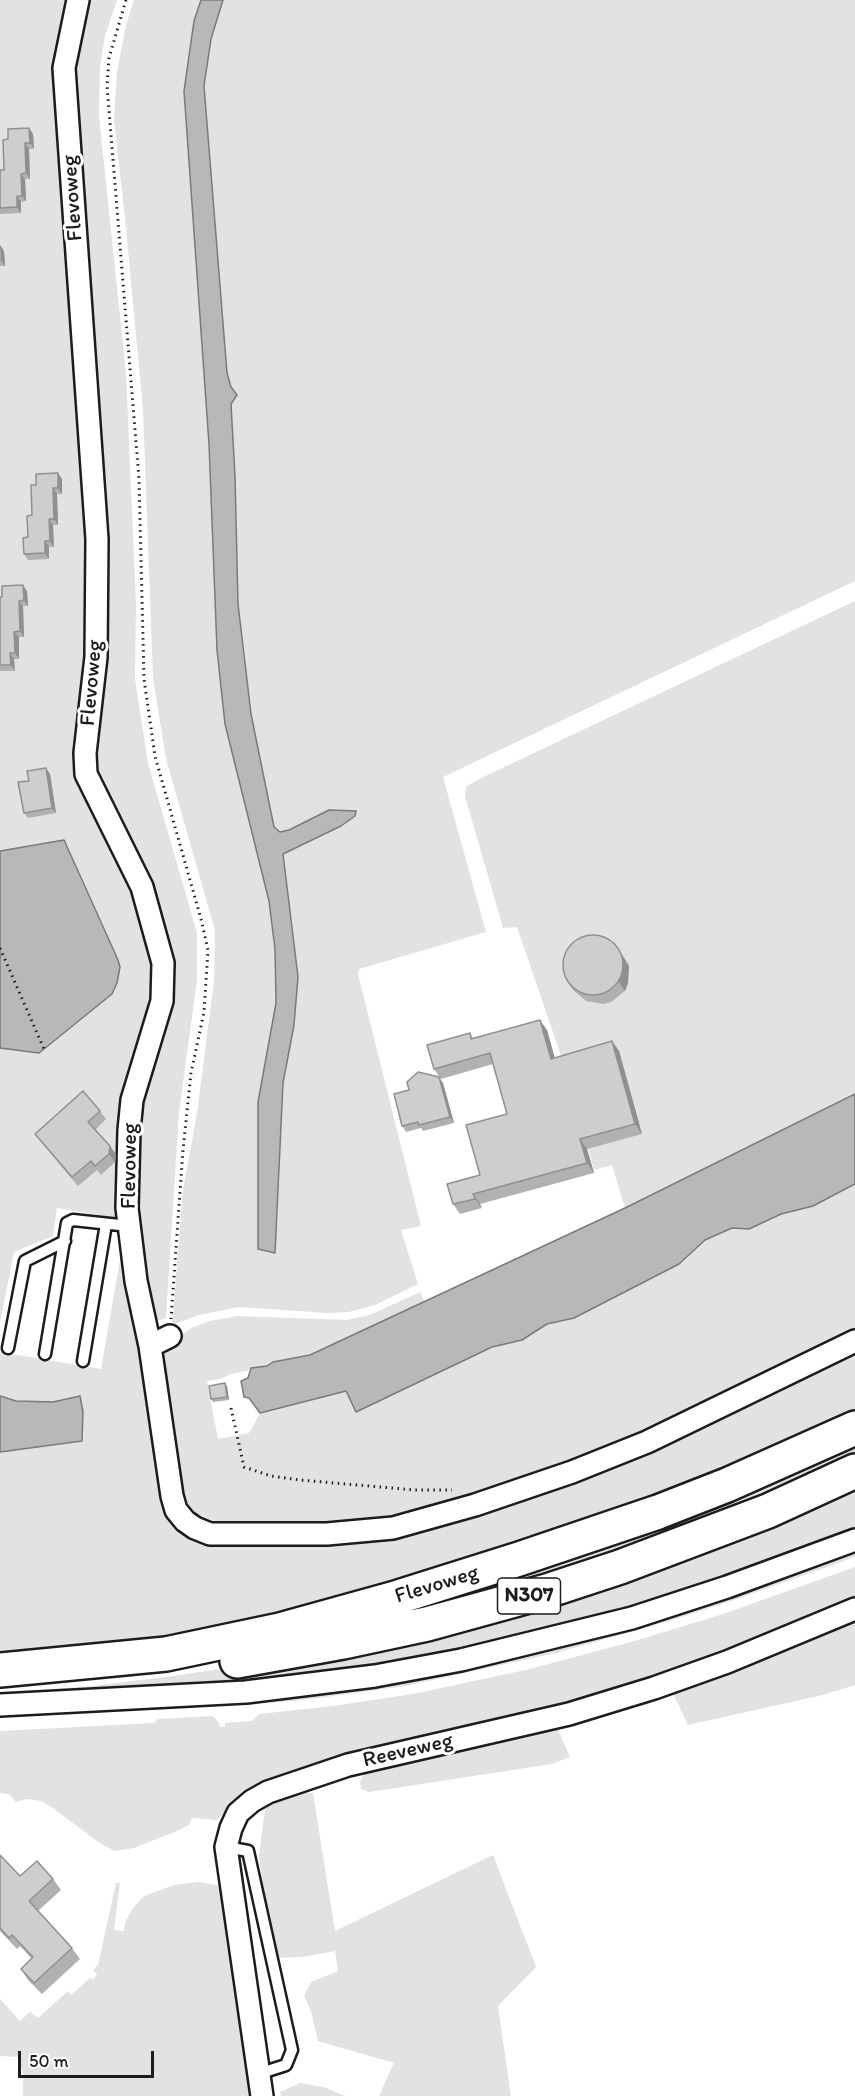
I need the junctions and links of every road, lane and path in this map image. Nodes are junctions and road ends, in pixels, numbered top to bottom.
1 (78, 0) edge
2 (126, 0) edge
3 (0, 948) edge
4 (8, 965) junction
5 (0, 966) edge
6 (44, 1049) dead end
7 (106, 1224) junction
8 (129, 1226) junction
9 (64, 1241) junction
10 (170, 1336) joint
11 (855, 1341) edge
12 (150, 1346) junction
13 (8, 1348) dead end
14 (45, 1354) dead end
15 (83, 1361) dead end
16 (231, 1408) dead end
17 (855, 1428) edge
18 (855, 1471) edge
19 (452, 1490) dead end
20 (855, 1540) edge
21 (855, 1609) edge
22 (0, 1670) edge
23 (0, 1686) edge
24 (0, 1705) edge
25 (226, 1847) junction
26 (258, 2074) junction
27 (262, 2096) edge

1 - 8 street, Flevoweg
2 - 10 path
3 - 4 path
4 - 5 path
4 - 6 path
7 - 8 lane
7 - 9 lane
7 - 15 lane
8 - 12 street, Flevoweg
9 - 13 lane
9 - 14 lane
10 - 12 street
11 - 12 street, Flevoweg
16 - 19 path
17 - 22 highway, Flevoweg / N307
18 - 23 highway, Flevoweg / N307
20 - 24 street
21 - 25 street, Reeveweg
25 - 26 street, Reeveweg
25 - 26 lane
26 - 27 street, Reeveweg

